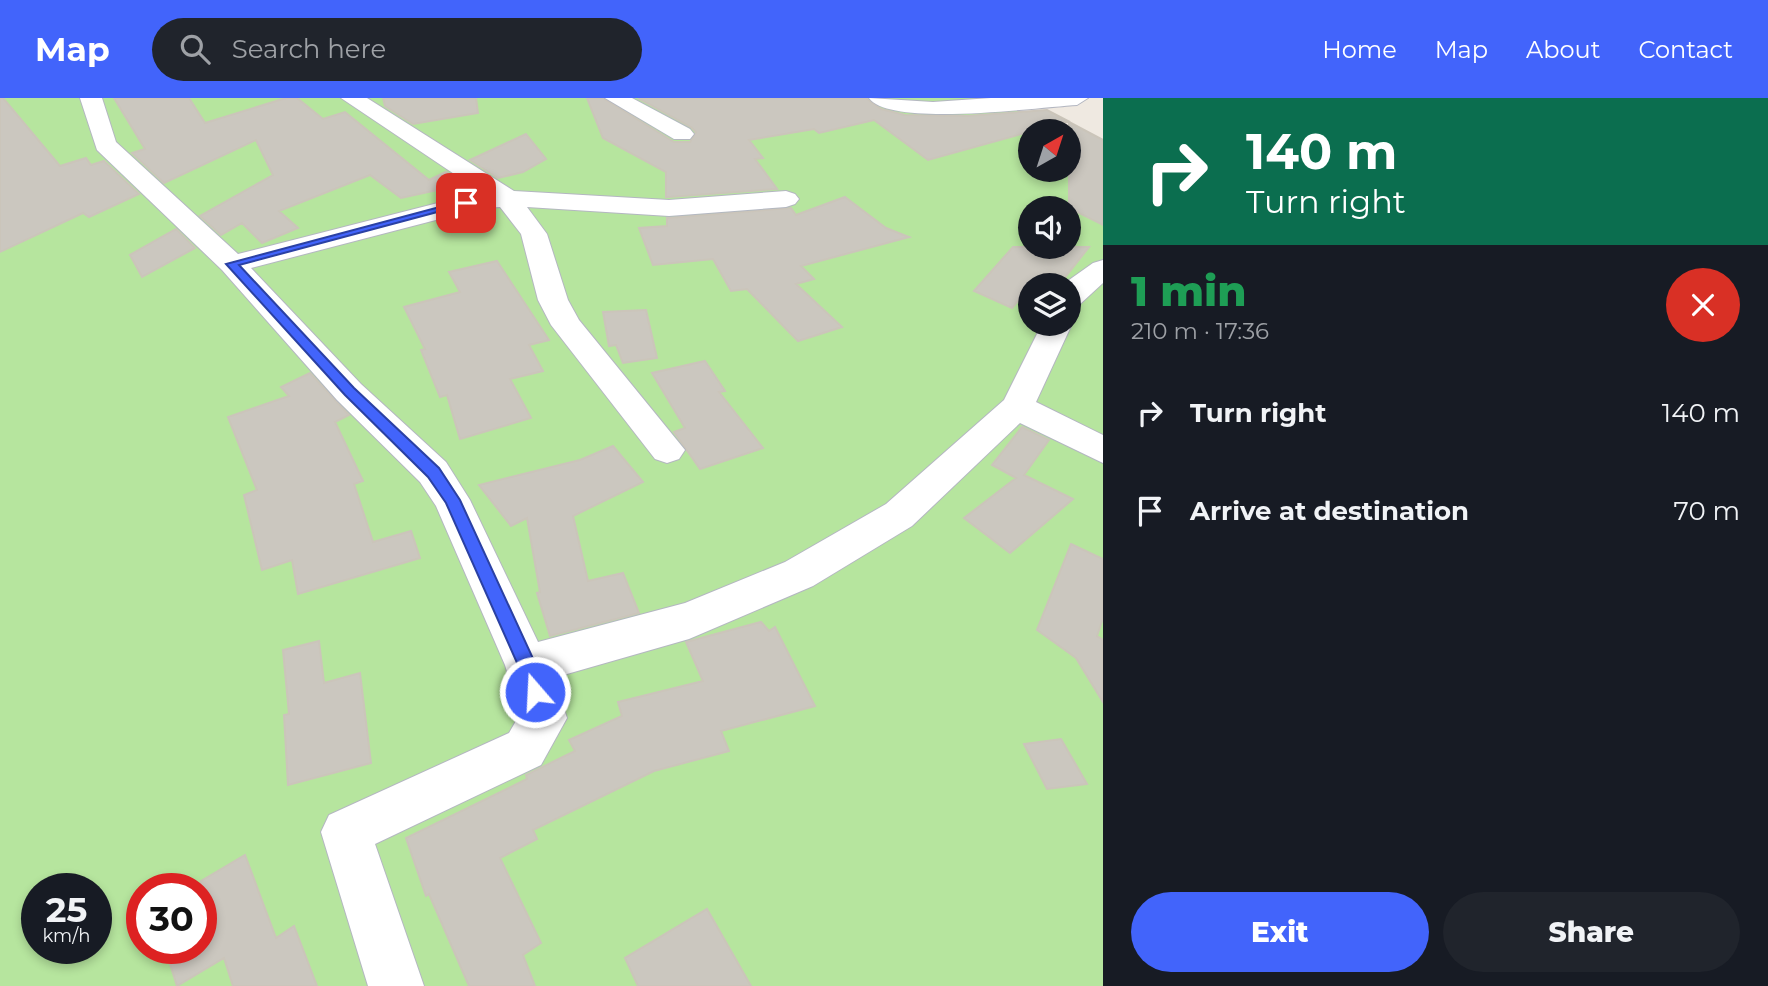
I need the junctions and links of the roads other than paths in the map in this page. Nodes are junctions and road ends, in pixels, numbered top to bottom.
1 (92, 98) edge
2 (352, 98) edge
3 (616, 98) edge
4 (880, 98) edge
5 (1077, 98) edge
6 (682, 134) dead end
7 (507, 198) junction
8 (786, 199) dead end
9 (232, 264) junction
10 (1103, 269) edge
11 (1081, 285) edge
12 (1051, 336) edge
13 (1017, 407) junction
14 (667, 450) dead end
15 (1103, 450) edge
16 (527, 665) junction
17 (397, 986) edge

1 - 9 street
2 - 7 street
3 - 6 street
4 - 5 street
7 - 8 street
7 - 9 street
7 - 14 street
9 - 16 street
10 - 11 street
12 - 13 street
13 - 15 street
13 - 16 street
16 - 17 street

